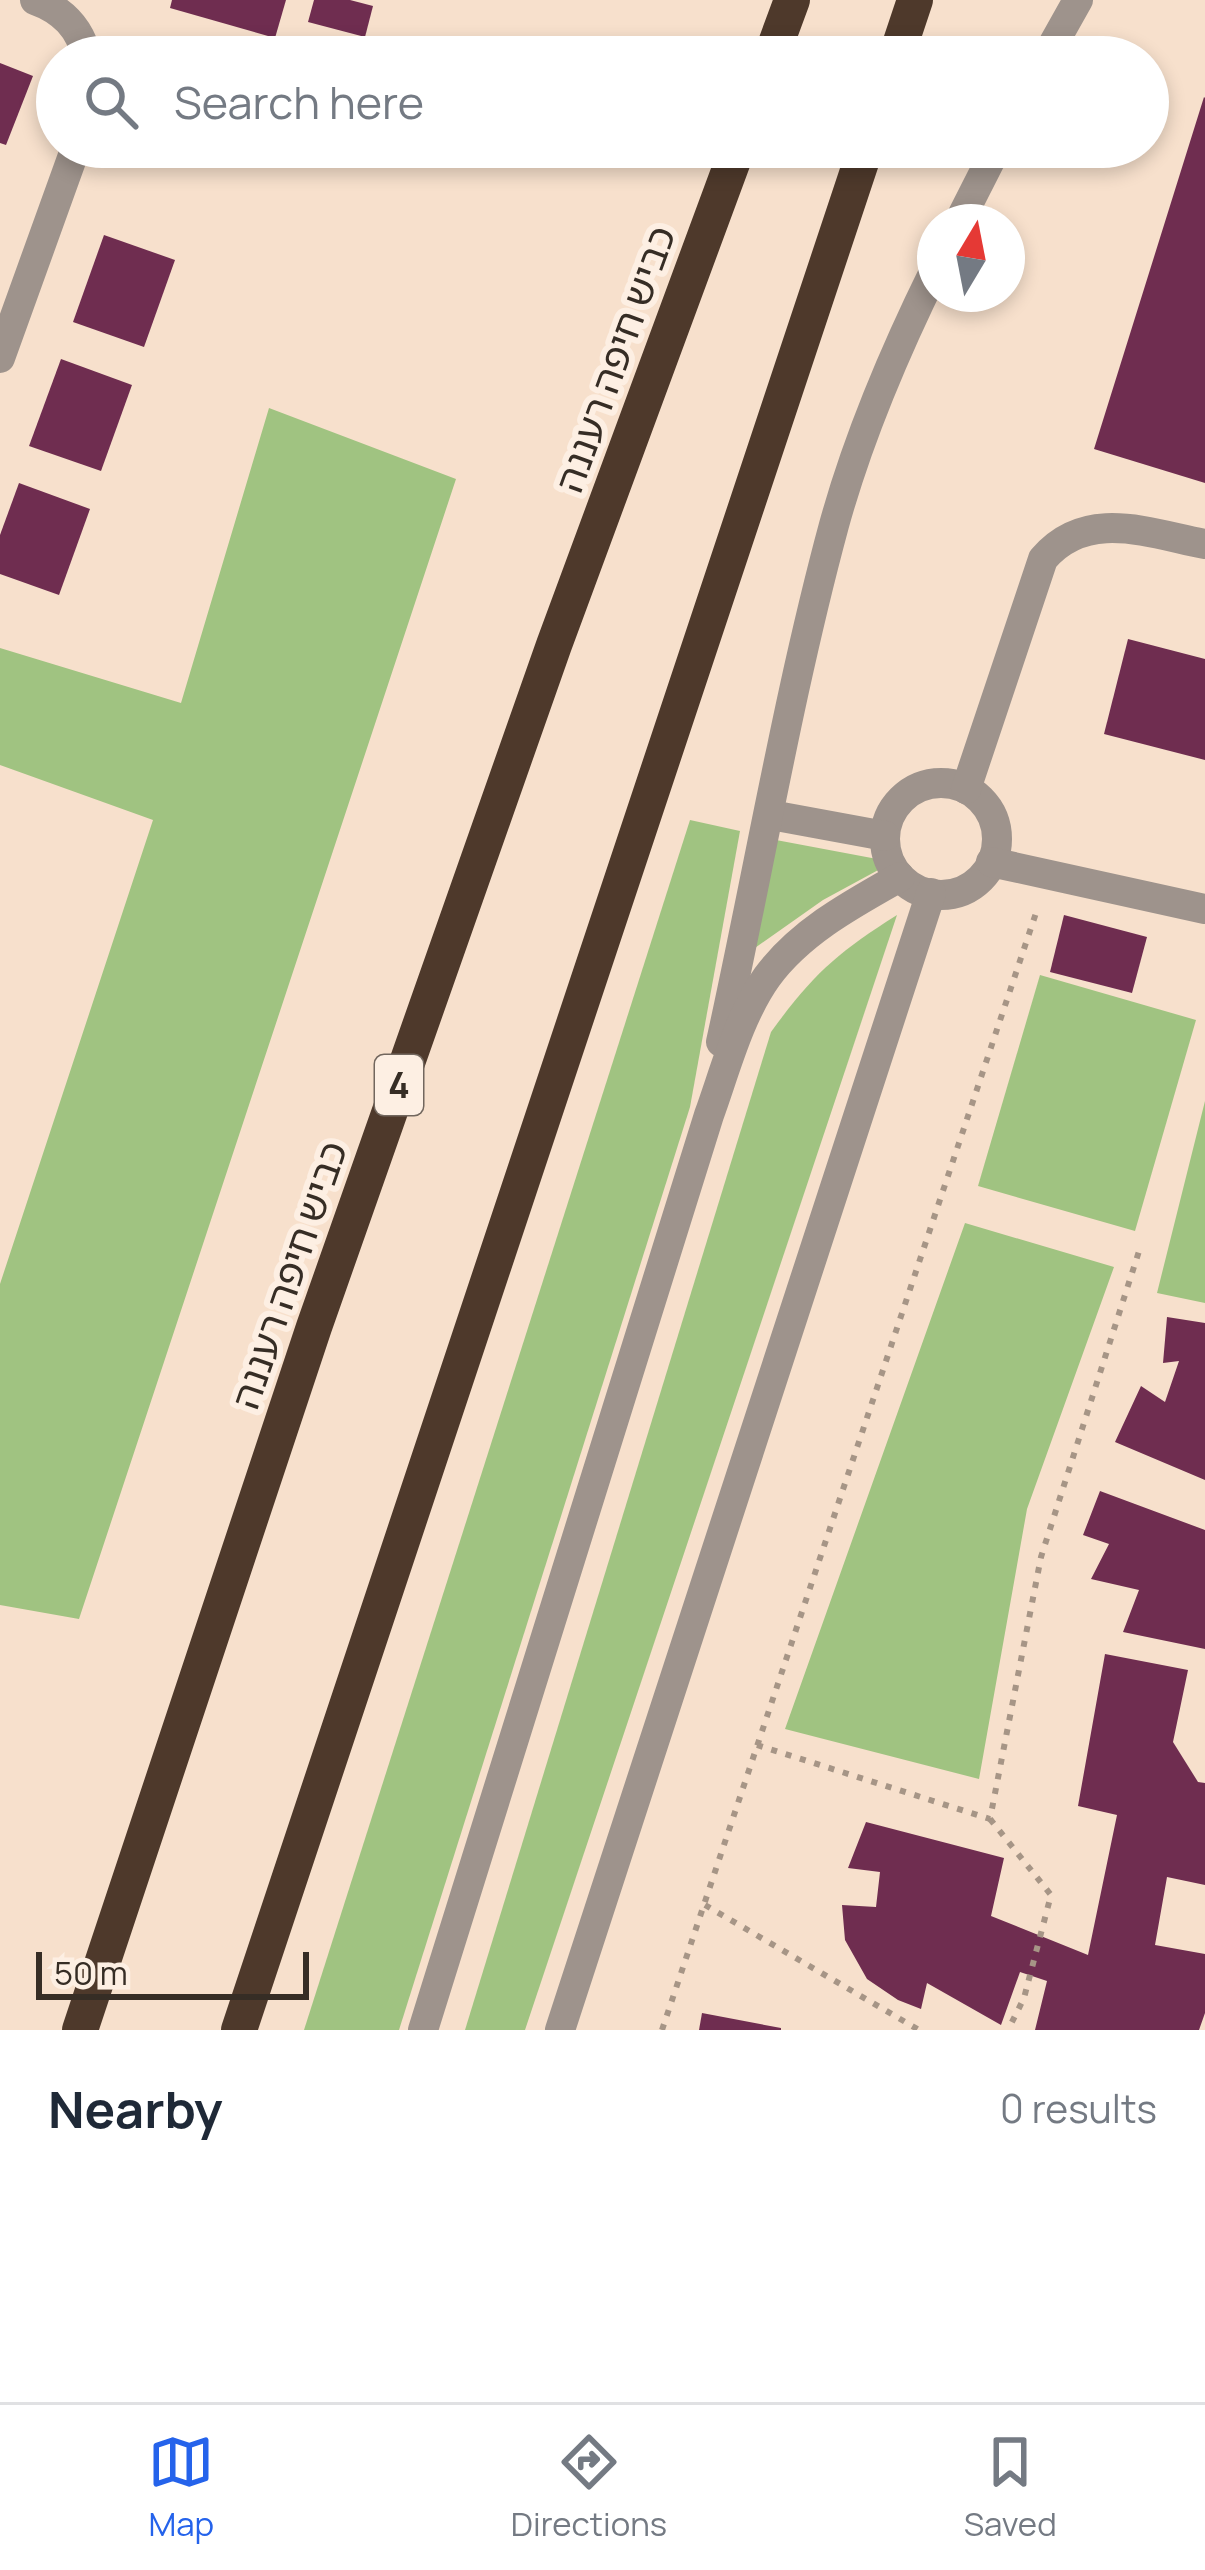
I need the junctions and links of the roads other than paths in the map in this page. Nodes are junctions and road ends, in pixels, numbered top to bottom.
1 (35, 0) edge
2 (792, 0) edge
3 (915, 0) edge
4 (1078, 0) edge
5 (81, 36) edge
6 (779, 36) edge
7 (903, 36) edge
8 (1058, 36) edge
9 (68, 168) edge
10 (730, 168) edge
11 (859, 168) edge
12 (986, 168) edge
13 (967, 204) edge
14 (917, 306) edge
15 (0, 358) edge
16 (1205, 544) edge
17 (966, 789) junction
18 (771, 815) junction
19 (884, 836) junction
20 (991, 862) junction
21 (900, 877) junction
22 (931, 893) junction
23 (1205, 910) edge
24 (699, 1147) junction
25 (80, 2030) edge
26 (239, 2030) edge
27 (423, 2030) edge
28 (560, 2030) edge

1 - 5 street
2 - 6 highway
3 - 7 highway
4 - 8 street
9 - 15 street
10 - 25 highway, כביש חיפה רעננה / 4
11 - 26 highway
12 - 13 street
14 - 18 street
16 - 17 street
17 - 19 street
17 - 20 street
18 - 19 street
18 - 24 street
19 - 21 street
20 - 22 street
20 - 23 street
21 - 22 street
21 - 24 street
22 - 28 street
24 - 27 street

